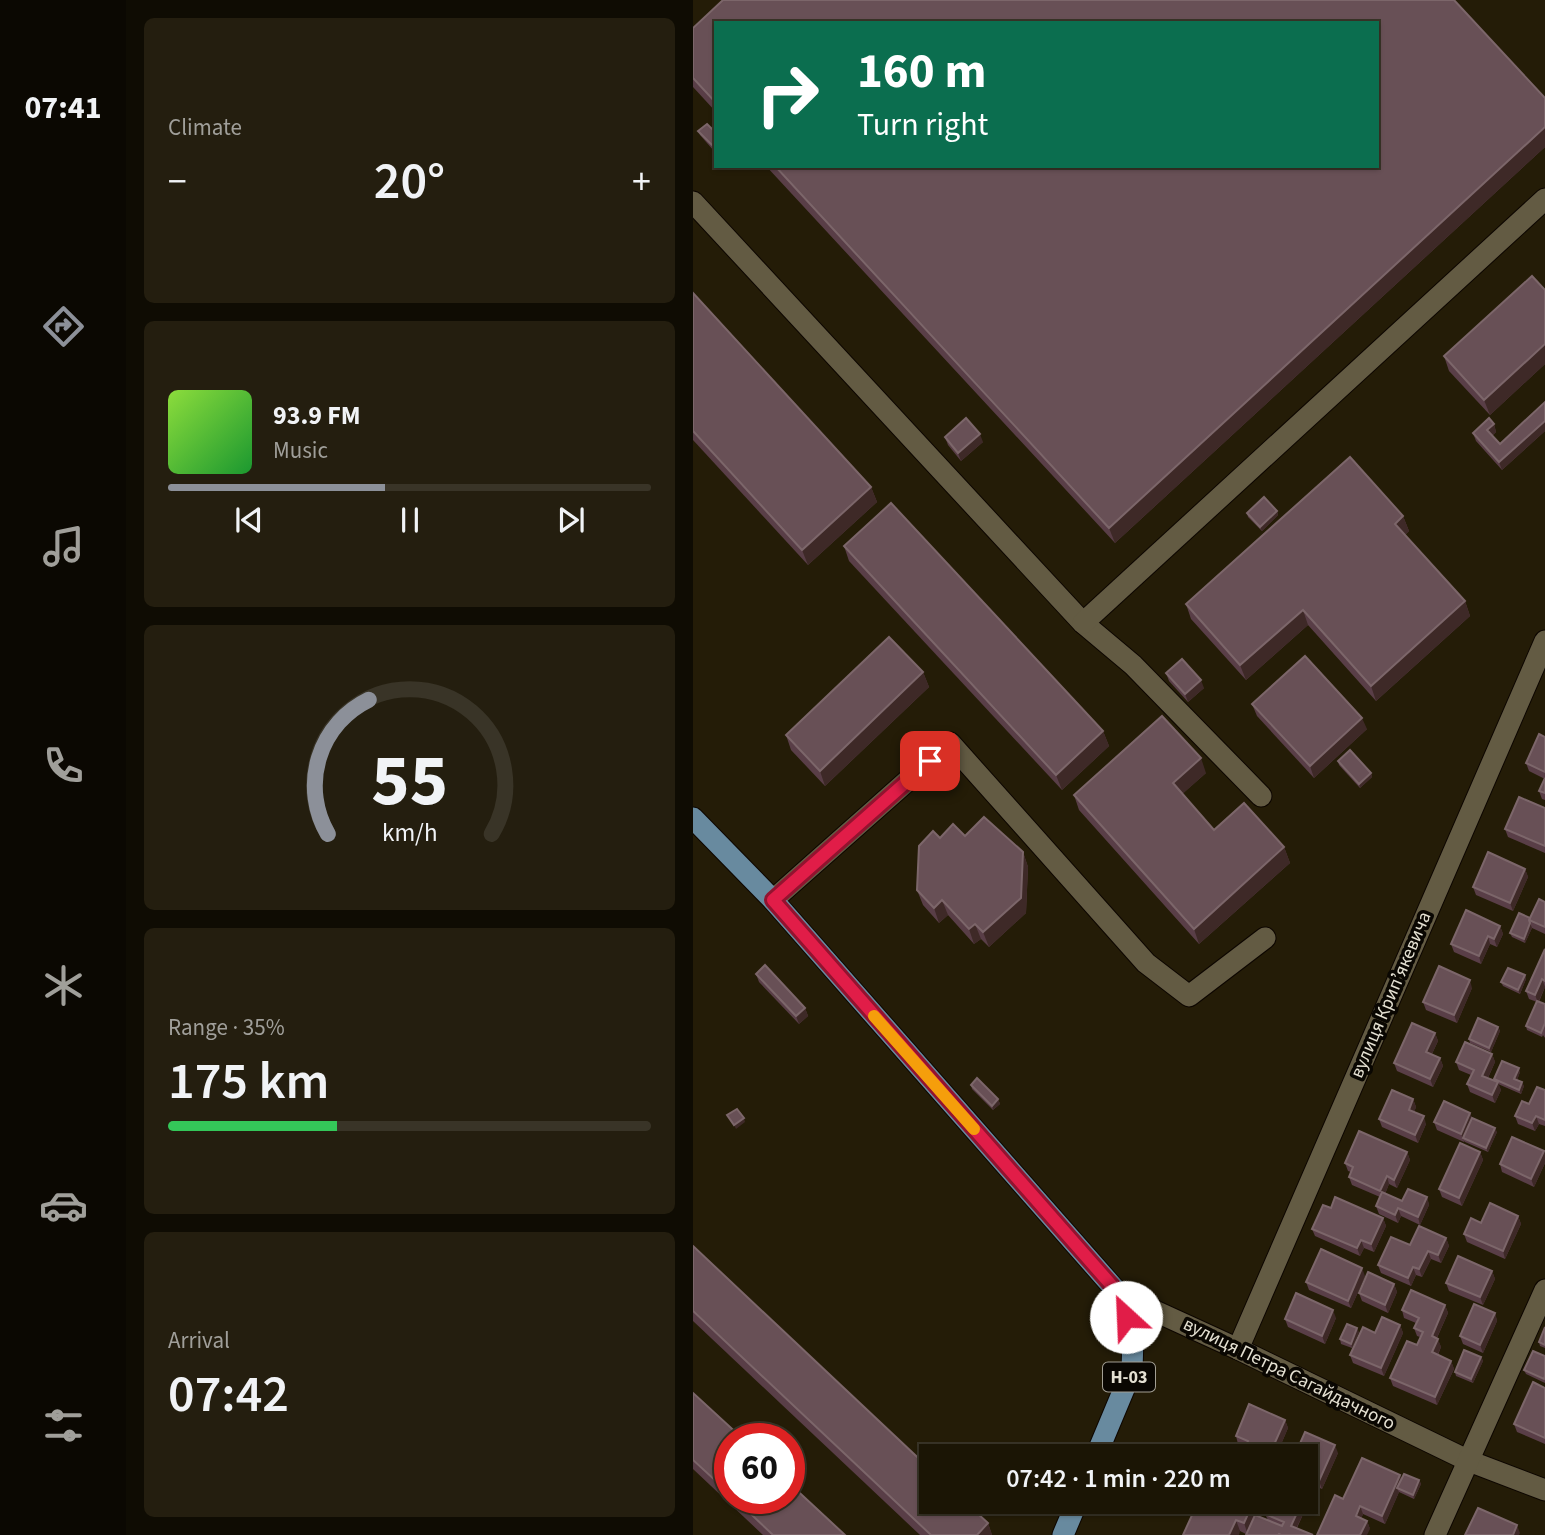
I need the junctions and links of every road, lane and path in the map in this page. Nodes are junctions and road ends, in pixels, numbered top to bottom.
1 (1545, 199) edge
2 (693, 202) edge
3 (1083, 622) junction
4 (1545, 641) edge
5 (1261, 796) dead end
6 (693, 818) edge
7 (773, 900) junction
8 (1265, 937) dead end
9 (1545, 1290) edge
10 (1120, 1295) junction
11 (1238, 1349) junction
12 (1101, 1444) edge
13 (1469, 1461) junction
14 (1545, 1490) edge
15 (1072, 1514) edge
16 (1063, 1535) edge
17 (1435, 1535) edge

1 - 3 street
2 - 3 street
3 - 5 street
4 - 11 street, вулиця Крипʼякевича
6 - 7 main road, вулиця Петра Сагайдачного / Н-03
7 - 8 street
7 - 10 main road, вулиця Петра Сагайдачного / Н-03
9 - 13 street
10 - 11 street, вулиця Петра Сагайдачного
10 - 12 main road, Н-03
11 - 13 street, вулиця Петра Сагайдачного
13 - 14 street, вулиця Петра Сагайдачного
13 - 17 street
15 - 16 main road

